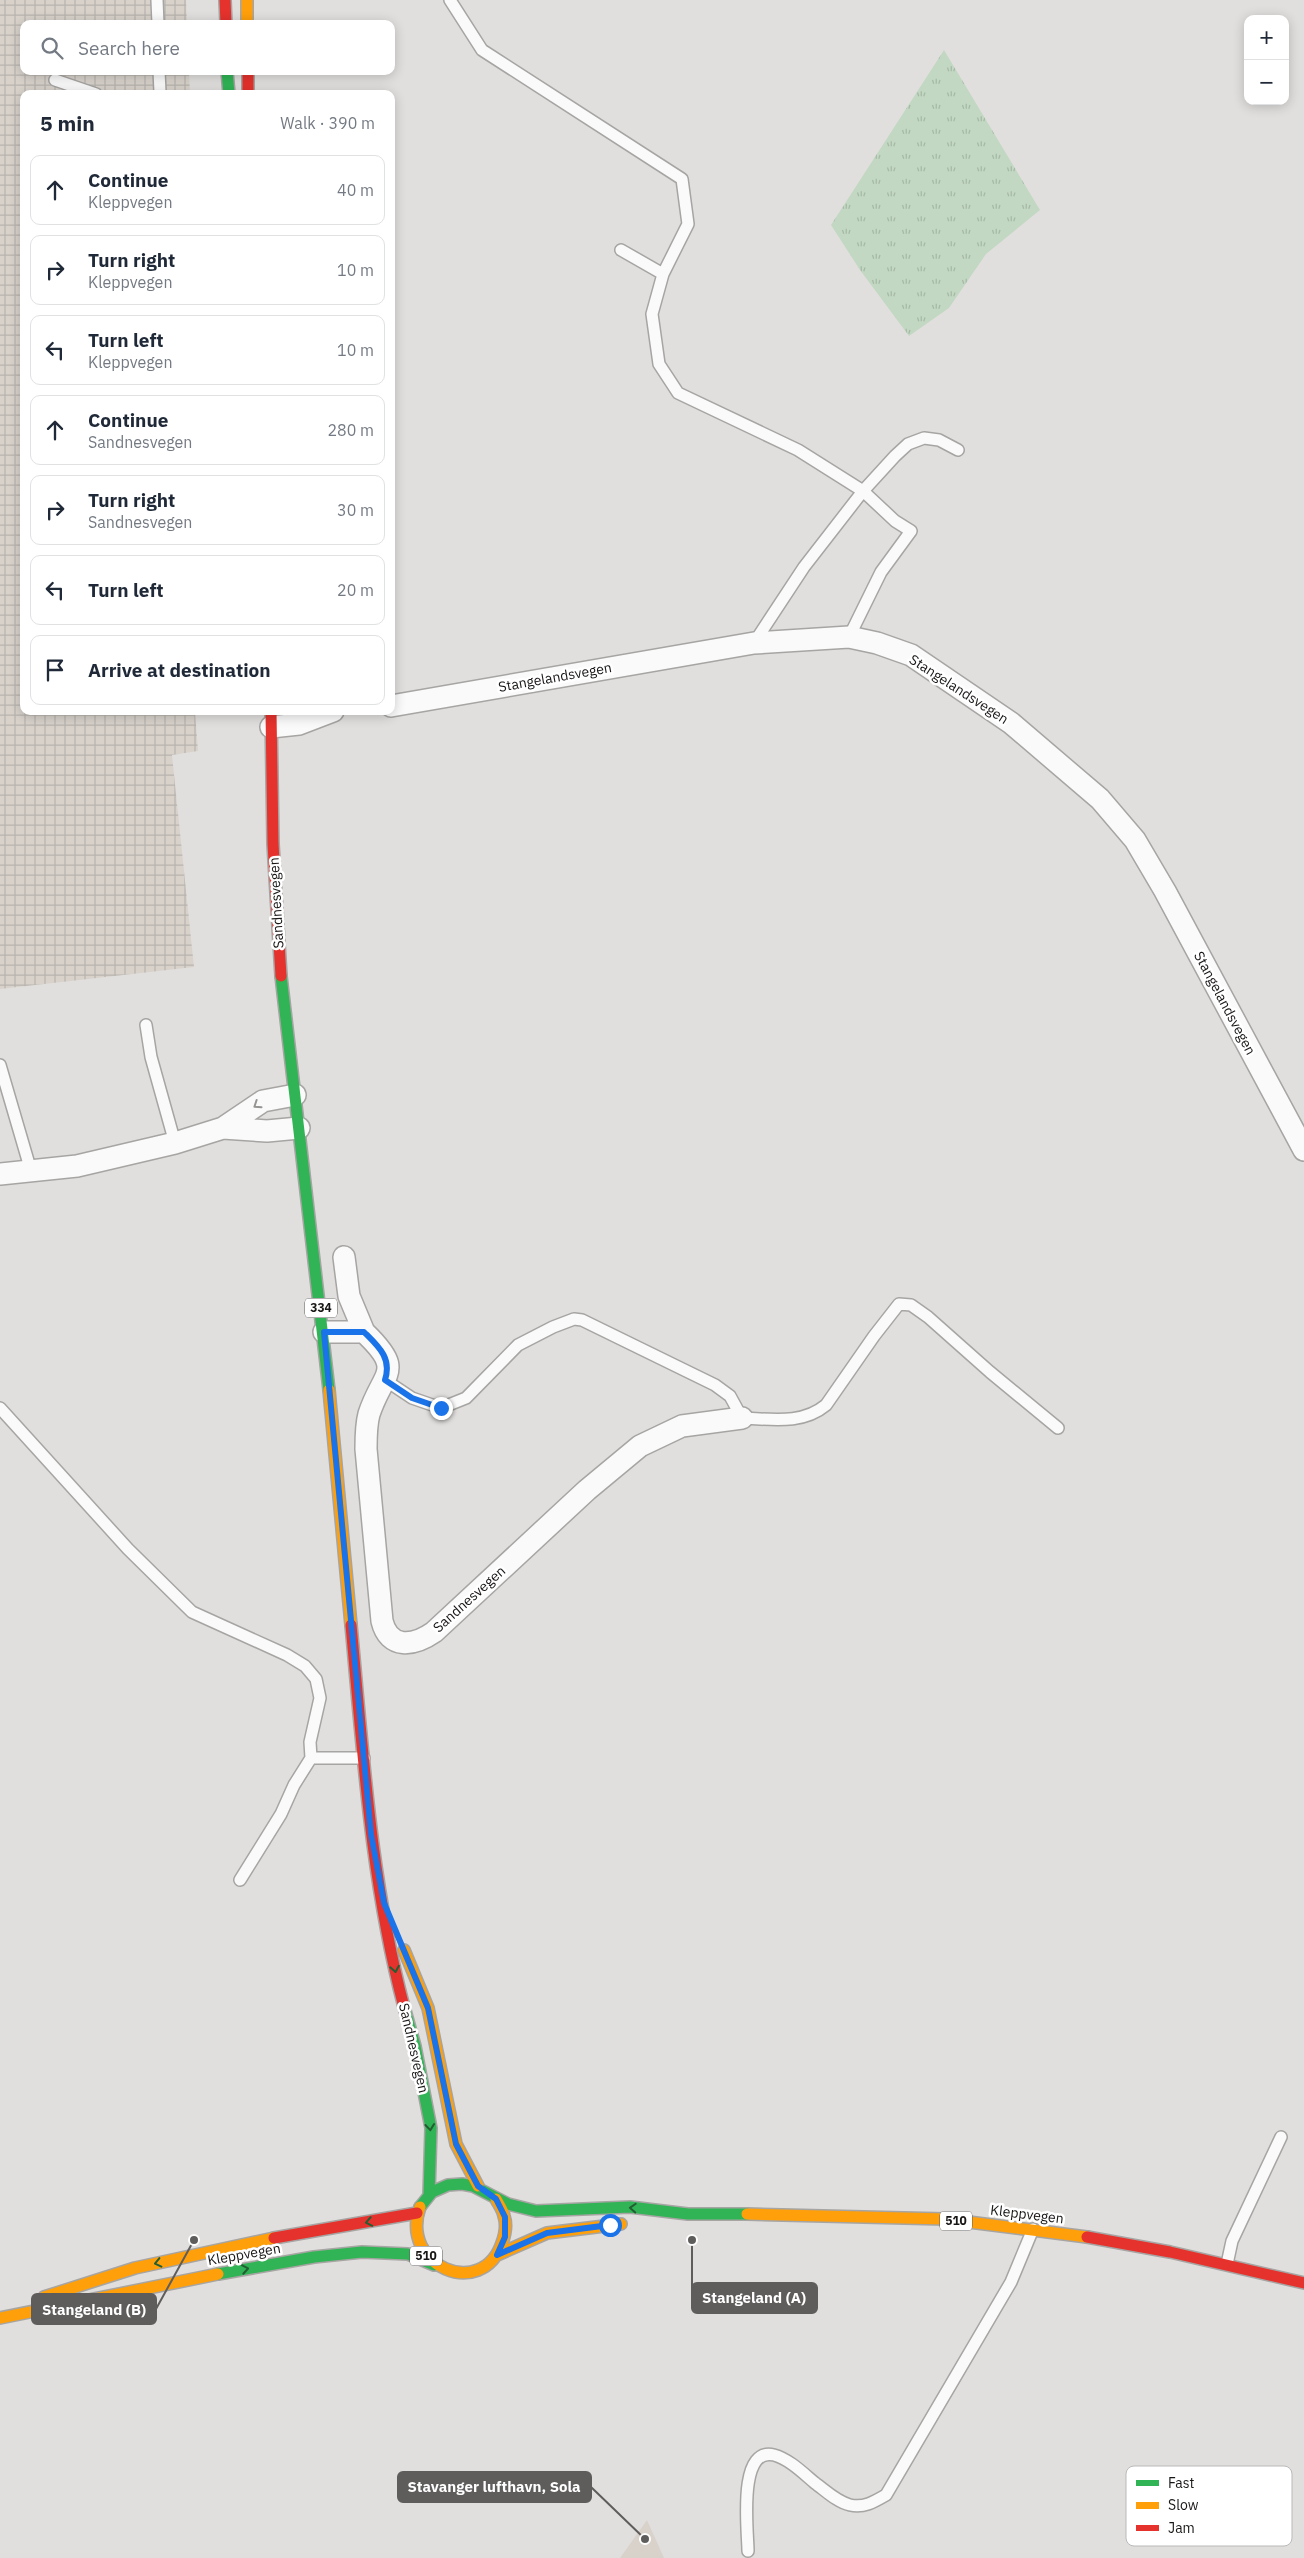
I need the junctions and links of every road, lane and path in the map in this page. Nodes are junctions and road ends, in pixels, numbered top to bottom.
1 (157, 0) edge
2 (225, 0) edge
3 (247, 0) edge
4 (450, 0) edge
5 (158, 20) edge
6 (226, 20) edge
7 (247, 20) edge
8 (160, 75) edge
9 (227, 75) edge
10 (248, 75) edge
11 (55, 80) dead end
12 (84, 90) edge
13 (161, 90) edge
14 (229, 90) edge
15 (248, 90) edge
16 (621, 250) dead end
17 (663, 274) junction
18 (958, 450) dead end
19 (863, 491) junction
20 (849, 637) junction
21 (754, 643) junction
22 (395, 705) edge
23 (323, 715) edge
24 (271, 719) edge
25 (146, 1025) dead end
26 (0, 1064) edge
27 (295, 1095) junction
28 (223, 1128) junction
29 (300, 1128) junction
30 (175, 1143) junction
31 (1304, 1150) edge
32 (31, 1171) junction
33 (0, 1174) edge
34 (344, 1257) dead end
35 (324, 1332) junction
36 (364, 1332) junction
37 (385, 1380) junction
38 (0, 1408) edge
39 (742, 1418) junction
40 (1058, 1428) dead end
41 (311, 1758) junction
42 (364, 1758) junction
43 (240, 1880) dead end
44 (384, 1903) junction
45 (1281, 2137) dead end
46 (478, 2186) junction
47 (429, 2194) junction
48 (496, 2199) junction
49 (417, 2213) junction
50 (681, 2214) junction
51 (646, 2222) dead end
52 (628, 2224) dead end
53 (1033, 2229) junction
54 (497, 2255) junction
55 (1227, 2264) junction
56 (434, 2265) junction
57 (1304, 2283) edge
58 (0, 2313) edge
59 (0, 2318) edge
60 (748, 2551) dead end

1 - 5 lane
2 - 6 main road
3 - 7 main road
4 - 17 lane
8 - 13 lane
9 - 14 main road
10 - 15 main road
11 - 12 lane
16 - 17 lane
17 - 19 lane
18 - 19 lane
19 - 20 lane
19 - 21 lane
20 - 21 street, Stangelandsvegen
20 - 31 street, Stangelandsvegen
21 - 22 street, Stangelandsvegen
23 - 24 street
24 - 27 main road, Sandnesvegen / 334
25 - 30 lane
26 - 32 lane
27 -> 28 street
27 - 29 main road, Sandnesvegen / 334
28 - 29 street
28 - 30 street
29 - 35 main road, Sandnesvegen / 334
30 - 32 street
32 - 33 street
34 - 36 street
35 - 36 street
35 - 42 main road, Sandnesvegen / 334
36 - 37 street, Sandnesvegen
37 - 39 lane
37 - 39 street, Sandnesvegen
38 - 41 lane
39 - 40 lane
41 - 42 lane
41 - 43 lane
42 - 44 main road, Sandnesvegen / 334
44 - 46 main road, Sandnesvegen / 334
44 -> 47 main road, Sandnesvegen / 334
45 - 55 lane
46 - 47 main road
46 - 48 main road, Kleppvegen / 510
47 - 49 main road
50 -> 48 main road, Kleppvegen / 510
48 - 54 main road
49 - 56 main road, 510
49 -> 58 main road, Kleppvegen
50 - 51 main road, Kleppvegen / 510
50 - 53 main road, Kleppvegen / 510
52 - 54 main road, Kleppvegen / 510
53 - 55 main road, Kleppvegen / 510
53 - 60 lane
54 - 56 main road, Kleppvegen / 510
55 - 57 main road, Kleppvegen / 510
59 -> 56 main road, Kleppvegen / 510

